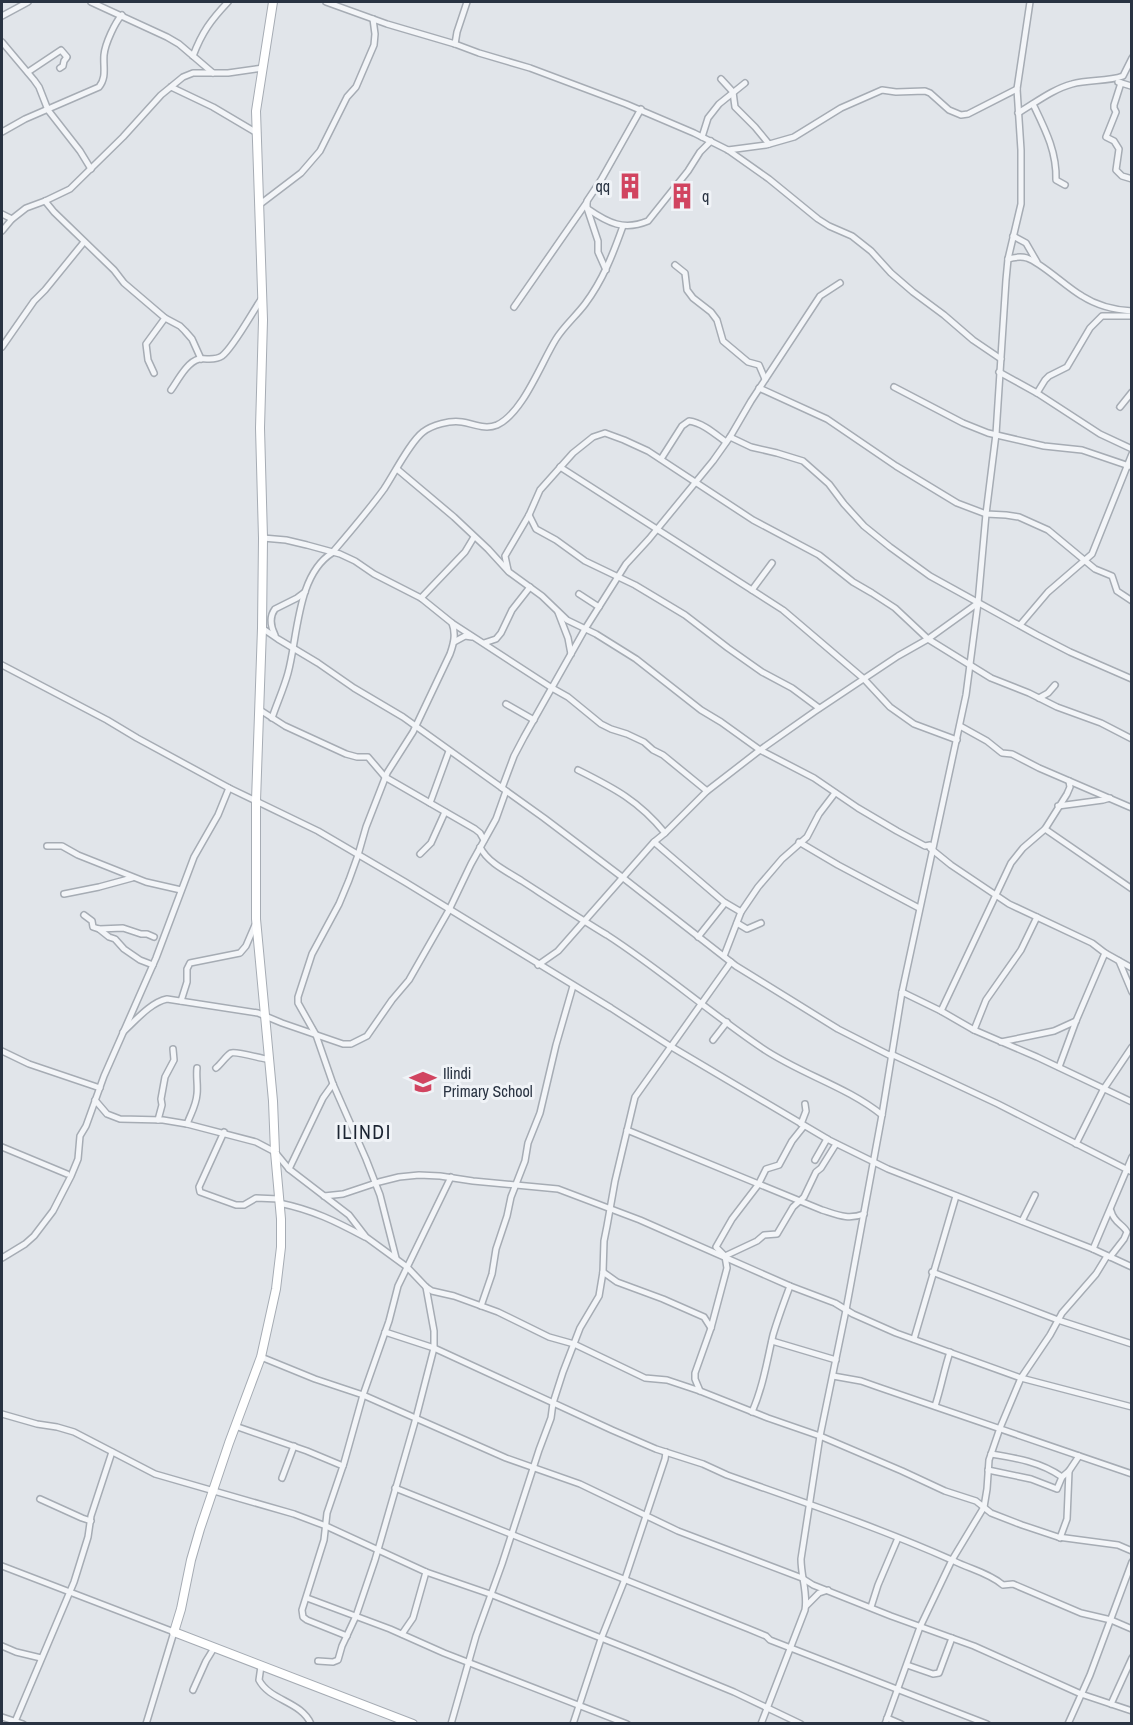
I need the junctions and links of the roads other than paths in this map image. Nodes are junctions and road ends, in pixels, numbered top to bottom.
1 (28, 2) edge
2 (92, 2) edge
3 (226, 2) edge
4 (273, 2) edge
5 (326, 2) edge
6 (467, 2) edge
7 (1030, 2) edge
8 (122, 15) junction
9 (2, 16) edge
10 (373, 19) junction
11 (2, 42) edge
12 (455, 44) junction
13 (193, 56) junction
14 (1131, 58) edge
15 (60, 68) dead end
16 (263, 68) junction
17 (28, 72) junction
18 (213, 73) junction
19 (1123, 76) junction
20 (721, 79) dead end
21 (1111, 80) junction
22 (745, 83) dead end
23 (1121, 83) junction
24 (1131, 86) edge
25 (171, 87) junction
26 (1017, 88) junction
27 (733, 92) junction
28 (1033, 104) junction
29 (48, 110) junction
30 (641, 110) junction
31 (1018, 113) junction
32 (2, 132) edge
33 (258, 134) junction
34 (702, 137) junction
35 (711, 141) junction
36 (769, 144) junction
37 (728, 150) junction
38 (91, 169) junction
39 (1131, 179) edge
40 (1065, 185) dead end
41 (45, 201) junction
42 (587, 201) junction
43 (259, 205) junction
44 (587, 208) junction
45 (2, 214) edge
46 (12, 219) junction
47 (623, 226) junction
48 (2, 231) edge
49 (1013, 236) junction
50 (84, 242) junction
51 (1008, 259) junction
52 (1038, 264) junction
53 (675, 265) dead end
54 (606, 270) junction
55 (840, 283) dead end
56 (262, 297) junction
57 (514, 308) dead end
58 (1131, 311) edge
59 (1131, 316) edge
60 (165, 318) junction
61 (2, 347) edge
62 (201, 359) junction
63 (1001, 359) junction
64 (999, 372) junction
65 (154, 373) dead end
66 (765, 379) junction
67 (894, 387) dead end
68 (759, 388) junction
69 (171, 390) dead end
70 (1131, 392) edge
71 (1037, 393) junction
72 (1120, 407) dead end
73 (996, 434) junction
74 (728, 440) junction
75 (1131, 448) edge
76 (1131, 454) edge
77 (661, 459) junction
78 (1129, 466) edge
79 (560, 467) junction
80 (397, 469) junction
81 (695, 483) junction
82 (986, 514) junction
83 (529, 515) junction
84 (657, 530) junction
85 (474, 537) junction
86 (263, 538) junction
87 (332, 553) junction
88 (1085, 560) junction
89 (772, 562) dead end
90 (509, 572) junction
91 (618, 576) junction
92 (530, 587) junction
93 (752, 590) junction
94 (305, 592) junction
95 (579, 594) dead end
96 (421, 598) junction
97 (1131, 601) edge
98 (978, 603) junction
99 (599, 607) junction
100 (558, 612) junction
101 (452, 623) junction
102 (1020, 625) junction
103 (262, 628) junction
104 (585, 629) junction
105 (474, 637) junction
106 (278, 639) junction
107 (928, 639) junction
108 (454, 642) junction
109 (484, 643) junction
110 (294, 648) junction
111 (571, 654) junction
112 (971, 664) junction
113 (2, 665) edge
114 (1131, 679) edge
115 (864, 680) junction
116 (1054, 685) dead end
117 (552, 688) junction
118 (1039, 698) junction
119 (506, 704) dead end
120 (819, 708) junction
121 (260, 710) junction
122 (272, 718) junction
123 (534, 720) junction
124 (960, 726) junction
125 (415, 727) junction
126 (1131, 739) edge
127 (957, 740) junction
128 (760, 750) junction
129 (450, 751) junction
130 (578, 770) dead end
131 (385, 777) junction
132 (1069, 781) junction
133 (229, 788) junction
134 (504, 790) junction
135 (707, 791) junction
136 (835, 793) junction
137 (1111, 798) junction
138 (256, 801) junction
139 (430, 802) junction
140 (1059, 806) junction
141 (1131, 808) edge
142 (445, 812) junction
143 (1045, 829) junction
144 (665, 833) junction
145 (484, 840) junction
146 (654, 842) junction
147 (800, 842) junction
148 (48, 846) dead end
149 (480, 847) junction
150 (933, 850) junction
151 (420, 854) dead end
152 (358, 855) junction
153 (134, 877) junction
154 (622, 877) junction
155 (1131, 889) edge
156 (181, 890) junction
157 (64, 894) dead end
158 (996, 894) junction
159 (725, 903) junction
160 (920, 908) junction
161 (449, 910) junction
162 (741, 912) junction
163 (84, 915) dead end
164 (1037, 917) junction
165 (584, 922) junction
166 (256, 923) junction
167 (737, 923) junction
168 (761, 923) dead end
169 (99, 929) junction
170 (154, 937) dead end
171 (698, 937) junction
172 (1105, 953) junction
173 (724, 956) junction
174 (1119, 961) junction
175 (731, 962) junction
176 (538, 964) junction
177 (153, 965) junction
178 (1131, 968) edge
179 (573, 986) junction
180 (902, 992) junction
181 (1131, 992) edge
182 (181, 1001) junction
183 (702, 1002) junction
184 (940, 1011) junction
185 (265, 1016) junction
186 (1076, 1021) junction
187 (727, 1023) junction
188 (974, 1030) junction
189 (123, 1032) junction
190 (316, 1035) junction
191 (714, 1040) dead end
192 (1000, 1042) junction
193 (670, 1046) junction
194 (1131, 1047) edge
195 (173, 1049) dead end
196 (2, 1051) edge
197 (891, 1055) junction
198 (269, 1058) junction
199 (1059, 1067) junction
200 (196, 1068) dead end
201 (216, 1068) dead end
202 (333, 1084) junction
203 (100, 1088) junction
204 (1103, 1090) junction
205 (95, 1100) junction
206 (1131, 1102) edge
207 (805, 1104) dead end
208 (882, 1115) junction
209 (158, 1120) junction
210 (188, 1124) junction
211 (803, 1125) junction
212 (627, 1130) junction
213 (224, 1132) junction
214 (827, 1139) junction
215 (837, 1144) junction
216 (1076, 1144) junction
217 (2, 1148) edge
218 (275, 1152) junction
219 (1131, 1157) edge
220 (815, 1160) dead end
221 (873, 1162) junction
222 (289, 1169) junction
223 (1129, 1171) edge
224 (67, 1174) dead end
225 (451, 1177) junction
226 (375, 1184) junction
227 (516, 1185) junction
228 (758, 1185) junction
229 (1035, 1195) dead end
230 (324, 1196) junction
231 (956, 1196) junction
232 (279, 1201) junction
233 (800, 1202) junction
234 (610, 1209) junction
235 (1110, 1210) junction
236 (864, 1214) junction
237 (1022, 1221) junction
238 (366, 1237) junction
239 (1093, 1250) junction
240 (724, 1256) junction
241 (1109, 1256) junction
242 (2, 1258) edge
243 (396, 1260) junction
244 (1131, 1267) edge
245 (407, 1268) junction
246 (603, 1272) junction
247 (932, 1272) junction
248 (790, 1286) junction
249 (426, 1287) junction
250 (481, 1306) junction
251 (846, 1310) junction
252 (1058, 1320) junction
253 (711, 1328) junction
254 (385, 1332) junction
255 (914, 1339) junction
256 (772, 1341) junction
257 (574, 1344) junction
258 (1131, 1344) edge
259 (434, 1348) junction
260 (950, 1352) junction
261 (261, 1357) junction
262 (836, 1360) junction
263 (832, 1376) junction
264 (1021, 1378) junction
265 (700, 1391) junction
266 (363, 1395) junction
267 (553, 1403) junction
268 (935, 1406) junction
269 (1131, 1407) edge
270 (752, 1412) junction
271 (2, 1414) edge
272 (416, 1418) junction
273 (235, 1426) junction
274 (1000, 1428) junction
275 (820, 1436) junction
276 (294, 1446) junction
277 (112, 1452) junction
278 (666, 1452) junction
279 (991, 1454) junction
280 (1079, 1456) junction
281 (343, 1466) junction
282 (533, 1468) junction
283 (988, 1470) junction
284 (1070, 1471) junction
285 (1131, 1474) edge
286 (1062, 1477) junction
287 (282, 1478) dead end
288 (395, 1488) junction
289 (214, 1491) junction
290 (40, 1499) dead end
291 (809, 1504) junction
292 (984, 1507) junction
293 (646, 1515) junction
294 (91, 1521) junction
295 (326, 1526) junction
296 (511, 1534) junction
297 (898, 1538) junction
298 (1060, 1538) junction
299 (378, 1550) junction
300 (1131, 1551) edge
301 (952, 1560) junction
302 (1131, 1562) edge
303 (2, 1566) edge
304 (426, 1572) junction
305 (802, 1578) junction
306 (625, 1579) junction
307 (828, 1590) junction
308 (69, 1593) junction
309 (490, 1594) junction
310 (307, 1598) junction
311 (806, 1606) junction
312 (871, 1607) junction
313 (356, 1616) junction
314 (1111, 1620) junction
315 (920, 1628) junction
316 (1131, 1629) edge
317 (174, 1632) junction
318 (402, 1634) junction
319 (346, 1636) junction
320 (952, 1638) junction
321 (602, 1639) junction
322 (2, 1646) edge
323 (790, 1647) junction
324 (214, 1648) junction
325 (41, 1658) junction
326 (1131, 1658) edge
327 (318, 1660) dead end
328 (469, 1662) junction
329 (907, 1665) junction
330 (261, 1666) junction
331 (898, 1689) junction
332 (193, 1690) dead end
333 (1081, 1694) junction
334 (1112, 1704) junction
335 (579, 1706) junction
336 (768, 1707) junction
337 (1131, 1711) edge
338 (2, 1717) edge
339 (886, 1721) edge
340 (14, 1722) edge
341 (23, 1724) edge
342 (146, 1724) edge
343 (311, 1724) edge
344 (413, 1724) edge
345 (450, 1724) edge
346 (573, 1724) edge
347 (627, 1724) edge
348 (761, 1724) edge
349 (801, 1724) edge
350 (901, 1724) edge
351 (987, 1724) edge
352 (1068, 1724) edge

1 - 9 street
2 - 8 street
3 - 13 street
4 - 16 street
5 - 10 street
6 - 12 street
7 - 26 street
8 - 13 street
8 - 29 street
10 - 12 street
10 - 43 street
11 - 17 street
12 - 30 street
13 - 18 street
14 - 19 street
15 - 17 street
16 - 18 street
16 - 33 street
17 - 29 street
18 - 25 street
19 - 21 street
19 - 24 street
20 - 27 street
21 - 23 street
21 - 28 street
22 - 27 street
23 - 24 street
23 - 39 street
25 - 33 street
25 - 38 street
26 - 31 street
26 - 36 street
27 - 34 street
27 - 36 street
28 - 31 street
28 - 40 street
29 - 32 street
29 - 38 street
30 - 34 street
30 - 42 street
31 - 49 street
33 - 43 street
34 - 35 street
35 - 37 street
35 - 47 street
36 - 37 street
37 - 63 street
38 - 41 street
41 - 46 street
41 - 50 street
42 - 44 street
42 - 57 street
43 - 56 street
44 - 47 street
44 - 54 street
45 - 46 street
46 - 48 street
47 - 54 street
49 - 51 street
49 - 52 street
50 - 60 street
50 - 61 street
51 - 52 street
51 - 63 street
52 - 58 street
53 - 66 street
54 - 80 street
55 - 66 street
56 - 62 street
56 - 86 street
59 - 71 street
60 - 62 street
60 - 65 street
62 - 69 street
63 - 64 street
64 - 71 street
64 - 73 street
66 - 68 street
67 - 73 street
68 - 74 street
68 - 82 street
70 - 72 street
71 - 75 street
73 - 78 street
73 - 82 street
74 - 77 street
74 - 81 street
74 - 98 street
76 - 78 street
77 - 79 street
77 - 81 street
78 - 88 street
79 - 83 street
79 - 84 street
80 - 85 street
80 - 87 street
81 - 84 street
81 - 107 street
82 - 88 street
82 - 98 street
83 - 90 street
83 - 91 street
84 - 91 street
84 - 93 street
85 - 90 street
85 - 96 street
86 - 87 street
86 - 103 street
87 - 94 street
87 - 96 street
88 - 97 street
88 - 102 street
89 - 93 street
90 - 92 street
91 - 99 street
91 - 120 street
92 - 100 street
92 - 109 street
93 - 115 street
94 - 106 street
94 - 110 street
95 - 99 street
96 - 101 street
98 - 102 street
98 - 107 street
98 - 112 street
99 - 104 street
100 - 104 street
100 - 111 street
101 - 105 street
101 - 108 street
102 - 114 street
103 - 106 street
103 - 121 street
104 - 111 street
104 - 128 street
105 - 108 street
105 - 109 street
106 - 110 street
107 - 112 street
107 - 115 street
108 - 125 street
109 - 117 street
110 - 122 street
110 - 125 street
111 - 117 street
112 - 118 street
112 - 124 street
113 - 133 street
115 - 120 street
115 - 127 street
116 - 118 street
117 - 123 street
117 - 135 street
118 - 126 street
119 - 123 street
120 - 128 street
121 - 122 street
121 - 138 street
122 - 131 street
123 - 134 street
124 - 127 street
124 - 132 street
125 - 129 street
125 - 131 street
127 - 150 street
128 - 135 street
128 - 136 street
129 - 134 street
129 - 139 street
130 - 144 street
131 - 139 street
131 - 152 street
132 - 137 street
132 - 140 street
133 - 138 street
133 - 156 street
134 - 145 street
134 - 154 street
135 - 144 street
136 - 147 street
136 - 150 street
137 - 140 street
137 - 141 street
138 - 152 street
138 - 166 street
139 - 142 street
140 - 143 street
142 - 145 street
142 - 151 street
143 - 155 street
143 - 158 street
144 - 146 street
145 - 149 street
146 - 154 street
146 - 159 street
147 - 160 street
147 - 162 street
148 - 153 street
149 - 161 street
149 - 165 street
150 - 158 street
150 - 160 street
152 - 161 street
152 - 190 street
153 - 156 street
153 - 157 street
154 - 165 street
154 - 171 street
156 - 177 street
158 - 164 street
158 - 184 street
159 - 162 street
159 - 171 street
160 - 180 street
161 - 176 street
161 - 190 street
162 - 167 street
163 - 169 street
164 - 172 street
164 - 188 street
165 - 176 street
165 - 183 street
166 - 182 street
166 - 185 street
167 - 168 street
167 - 173 street
169 - 170 street
169 - 177 street
171 - 173 street
172 - 174 street
172 - 186 street
173 - 175 street
174 - 178 street
174 - 181 street
175 - 183 street
175 - 197 street
176 - 179 street
177 - 189 street
179 - 193 street
179 - 227 street
180 - 184 street
180 - 197 street
182 - 185 street
182 - 189 street
183 - 187 street
183 - 193 street
184 - 188 street
185 - 190 street
185 - 198 street
186 - 192 street
186 - 199 street
187 - 191 street
187 - 208 street
188 - 192 street
189 - 203 street
190 - 202 street
192 - 199 street
193 - 211 street
193 - 212 street
194 - 204 street
195 - 209 street
196 - 203 street
197 - 208 street
197 - 216 street
198 - 201 street
198 - 218 street
199 - 204 street
200 - 210 street
202 - 222 street
202 - 226 street
203 - 205 street
204 - 206 street
204 - 216 street
205 - 209 street
205 - 242 street
207 - 211 street
208 - 221 street
209 - 210 street
210 - 213 street
211 - 214 street
211 - 228 street
212 - 228 street
212 - 234 street
213 - 218 street
213 - 232 street
214 - 215 street
214 - 220 street
215 - 221 street
215 - 233 street
216 - 223 street
217 - 224 street
218 - 222 street
218 - 232 street
219 - 223 street
221 - 231 street
221 - 236 street
222 - 230 street
223 - 235 street
225 - 226 street
225 - 227 street
225 - 245 street
226 - 230 street
226 - 243 street
227 - 234 street
227 - 250 street
228 - 233 street
228 - 240 street
229 - 237 street
230 - 238 street
231 - 237 street
231 - 247 street
232 - 238 street
232 - 261 street
233 - 236 street
233 - 240 street
234 - 240 street
234 - 246 street
235 - 239 street
235 - 241 street
236 - 251 street
237 - 239 street
238 - 243 street
239 - 241 street
240 - 248 street
240 - 253 street
241 - 244 street
241 - 252 street
243 - 245 street
245 - 249 street
245 - 254 street
246 - 253 street
246 - 257 street
247 - 252 street
247 - 255 street
248 - 251 street
248 - 256 street
249 - 250 street
249 - 259 street
250 - 257 street
251 - 255 street
251 - 262 street
252 - 258 street
252 - 264 street
253 - 265 street
254 - 259 street
254 - 266 street
255 - 260 street
256 - 262 street
256 - 270 street
257 - 265 street
257 - 267 street
259 - 267 street
259 - 272 street
260 - 264 street
260 - 268 street
261 - 266 street
261 - 273 street
262 - 263 street
263 - 268 street
263 - 275 street
264 - 269 street
264 - 274 street
265 - 270 street
266 - 272 street
266 - 281 street
267 - 278 street
267 - 282 street
268 - 274 street
270 - 275 street
271 - 277 street
272 - 282 street
272 - 288 street
273 - 276 street
273 - 289 street
274 - 279 street
274 - 280 street
275 - 291 street
275 - 292 street
276 - 281 street
276 - 287 street
277 - 289 street
277 - 294 street
278 - 291 street
278 - 293 street
279 - 283 street
279 - 286 street
280 - 284 street
280 - 285 street
281 - 295 street
282 - 293 street
282 - 296 street
283 - 286 street
283 - 292 street
284 - 286 street
284 - 298 street
288 - 296 street
288 - 299 street
289 - 295 street
289 - 317 street
290 - 294 street
291 - 297 street
291 - 305 street
292 - 298 street
292 - 301 street
293 - 305 street
293 - 306 street
294 - 308 street
295 - 299 street
295 - 310 street
296 - 306 street
296 - 309 street
297 - 301 street
297 - 312 street
298 - 300 street
299 - 304 street
299 - 313 street
301 - 314 street
301 - 315 street
302 - 314 street
303 - 308 street
304 - 309 street
304 - 318 street
305 - 307 street
305 - 311 street
306 - 321 street
306 - 323 street
307 - 311 street
307 - 312 street
308 - 317 street
308 - 325 street
309 - 321 street
309 - 328 street
310 - 313 street
310 - 319 street
311 - 323 street
312 - 315 street
313 - 318 street
313 - 319 street
314 - 316 street
314 - 333 street
315 - 320 street
315 - 329 street
317 - 324 street
317 - 342 street
318 - 328 street
319 - 327 street
320 - 329 street
320 - 333 street
321 - 335 street
321 - 336 street
322 - 325 street
323 - 331 street
323 - 336 street
324 - 330 street
324 - 332 street
325 - 340 street
326 - 334 street
328 - 335 street
328 - 345 street
329 - 331 street
330 - 343 street
330 - 344 street
331 - 339 street
331 - 351 street
333 - 334 street
333 - 352 street
334 - 337 street
335 - 346 street
335 - 347 street
336 - 348 street
336 - 349 street
338 - 340 street
339 - 350 street
340 - 341 street

